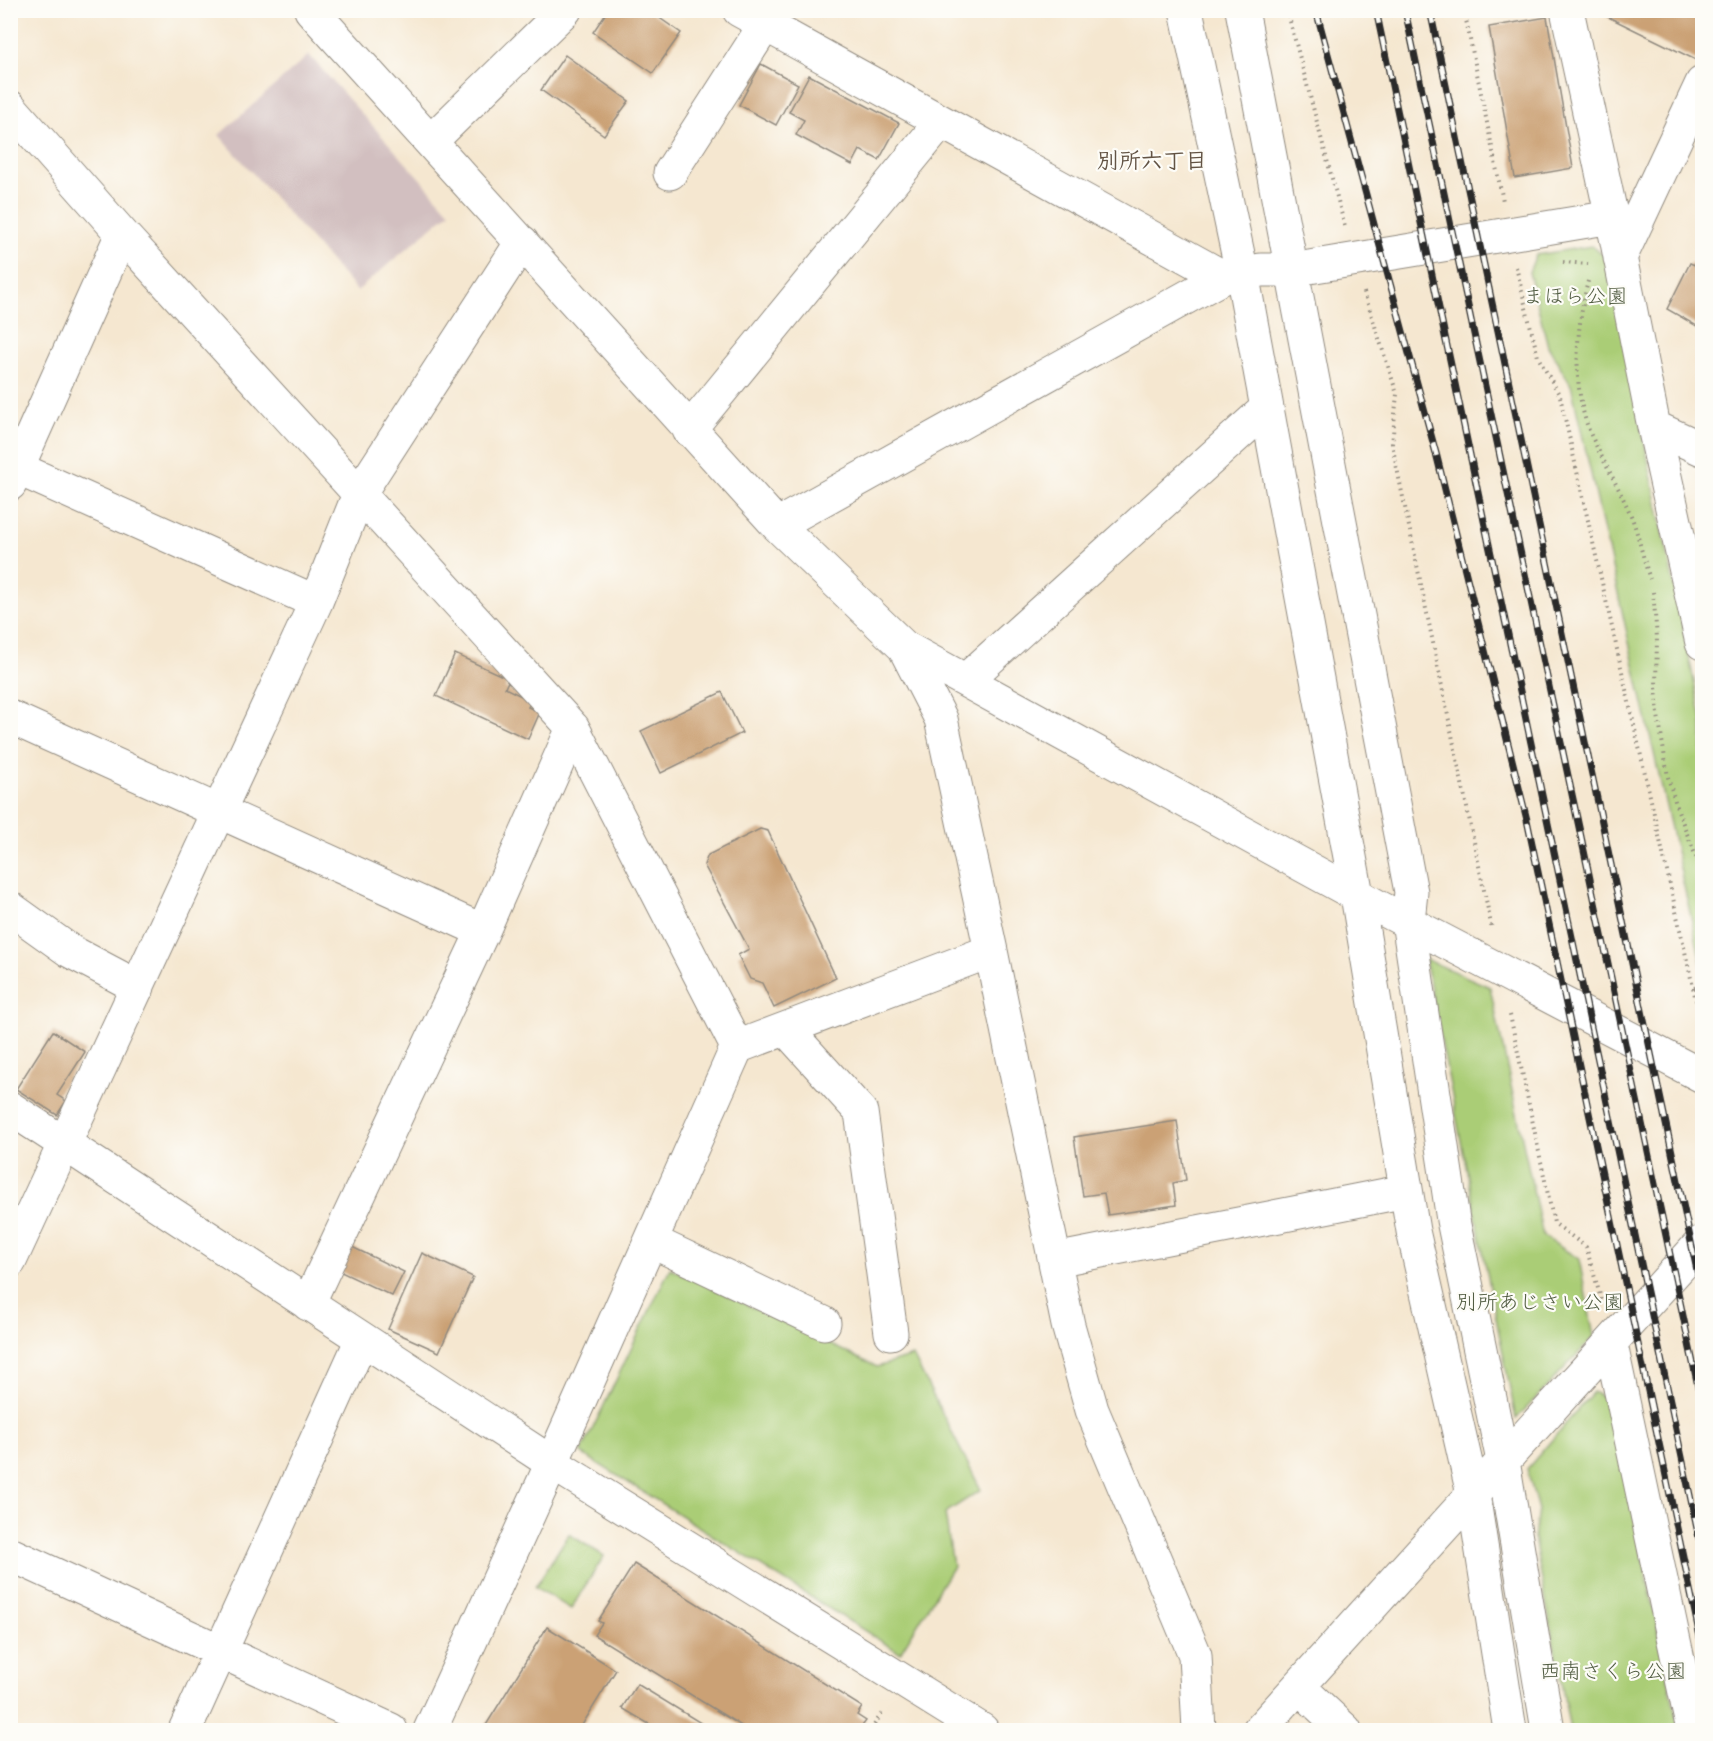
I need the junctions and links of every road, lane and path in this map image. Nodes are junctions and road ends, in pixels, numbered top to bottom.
1 (311, 10) edge
2 (565, 10) edge
3 (1186, 10) edge
4 (1242, 10) edge
5 (1287, 10) edge
6 (1464, 10) edge
7 (1568, 10) edge
8 (752, 18) edge
9 (1702, 83) edge
10 (10, 107) edge
11 (941, 122) junction
12 (431, 141) junction
13 (670, 173) dead end
14 (1504, 208) dead end
15 (1612, 217) junction
16 (122, 234) junction
17 (522, 242) junction
18 (1620, 258) junction
19 (1353, 260) junction
20 (1515, 260) dead end
21 (1291, 270) junction
22 (1590, 274) dead end
23 (1232, 275) junction
24 (1267, 408) junction
25 (1654, 427) junction
26 (689, 430) junction
27 (1702, 449) edge
28 (13, 472) edge
29 (359, 494) junction
30 (777, 525) junction
31 (316, 602) junction
32 (1702, 643) edge
33 (904, 647) junction
34 (966, 680) junction
35 (10, 717) edge
36 (573, 728) junction
37 (219, 812) junction
38 (1702, 872) edge
39 (1357, 895) junction
40 (10, 908) edge
41 (1408, 921) junction
42 (483, 932) junction
43 (992, 951) junction
44 (1501, 969) junction
45 (1702, 986) edge
46 (138, 987) junction
47 (1694, 988) junction
48 (1702, 1027) edge
49 (786, 1029) junction
50 (737, 1047) junction
51 (1702, 1076) edge
52 (10, 1108) edge
53 (65, 1144) junction
54 (1406, 1191) junction
55 (651, 1241) junction
56 (1702, 1242) edge
57 (1054, 1260) junction
58 (10, 1261) edge
59 (308, 1304) junction
60 (824, 1323) dead end
61 (891, 1333) dead end
62 (362, 1339) junction
63 (1611, 1345) junction
64 (1503, 1461) junction
65 (552, 1463) junction
66 (1473, 1494) junction
67 (10, 1554) edge
68 (222, 1651) junction
69 (1299, 1687) junction
70 (888, 1705) dead end
71 (185, 1731) edge
72 (391, 1731) edge
73 (430, 1731) edge
74 (872, 1731) edge
75 (982, 1731) edge
76 (1199, 1731) edge
77 (1259, 1731) edge
78 (1345, 1731) edge
79 (1510, 1731) edge
80 (1548, 1731) edge
81 (1693, 1731) edge

1 - 12 street
2 - 12 street
3 - 23 street
4 - 21 street
5 - 19 path
6 - 14 path
7 - 15 street
8 - 11 street
8 - 13 street
9 - 18 street
10 - 16 street
11 - 23 street
11 - 26 street
12 - 17 street
15 - 18 street
15 - 19 street
16 - 28 street
16 - 29 street
17 - 26 street
17 - 29 street
18 - 25 street
19 - 21 street
19 - 44 path
20 - 47 path
21 - 23 street
21 - 41 street
22 - 38 path
23 - 24 street
23 - 30 street
24 - 34 street
24 - 39 street
25 - 27 street
25 - 32 street
26 - 30 street
28 - 31 street
29 - 31 street
29 - 36 street
30 - 33 street
31 - 37 street
33 - 34 street
33 - 43 street
34 - 39 street
35 - 37 street
36 - 42 street
36 - 50 street
37 - 42 street
37 - 46 street
39 - 41 street
39 - 54 street
40 - 46 street
41 - 44 street
41 - 64 street
42 - 59 street
43 - 49 street
43 - 57 street
44 - 51 street
44 - 63 path
45 - 47 path
46 - 53 street
47 - 48 path
49 - 50 street
49 - 61 street
50 - 55 street
52 - 53 street
53 - 58 street
53 - 59 street
54 - 57 street
54 - 66 street
55 - 60 street
55 - 65 street
56 - 63 street
57 - 76 street
59 - 62 street
62 - 65 street
62 - 68 street
63 - 64 street
63 - 81 street
64 - 66 street
64 - 80 street
65 - 73 street
65 - 75 street
66 - 69 street
66 - 79 street
67 - 68 street
68 - 71 street
68 - 72 street
69 - 77 street
69 - 78 street
70 - 74 path

